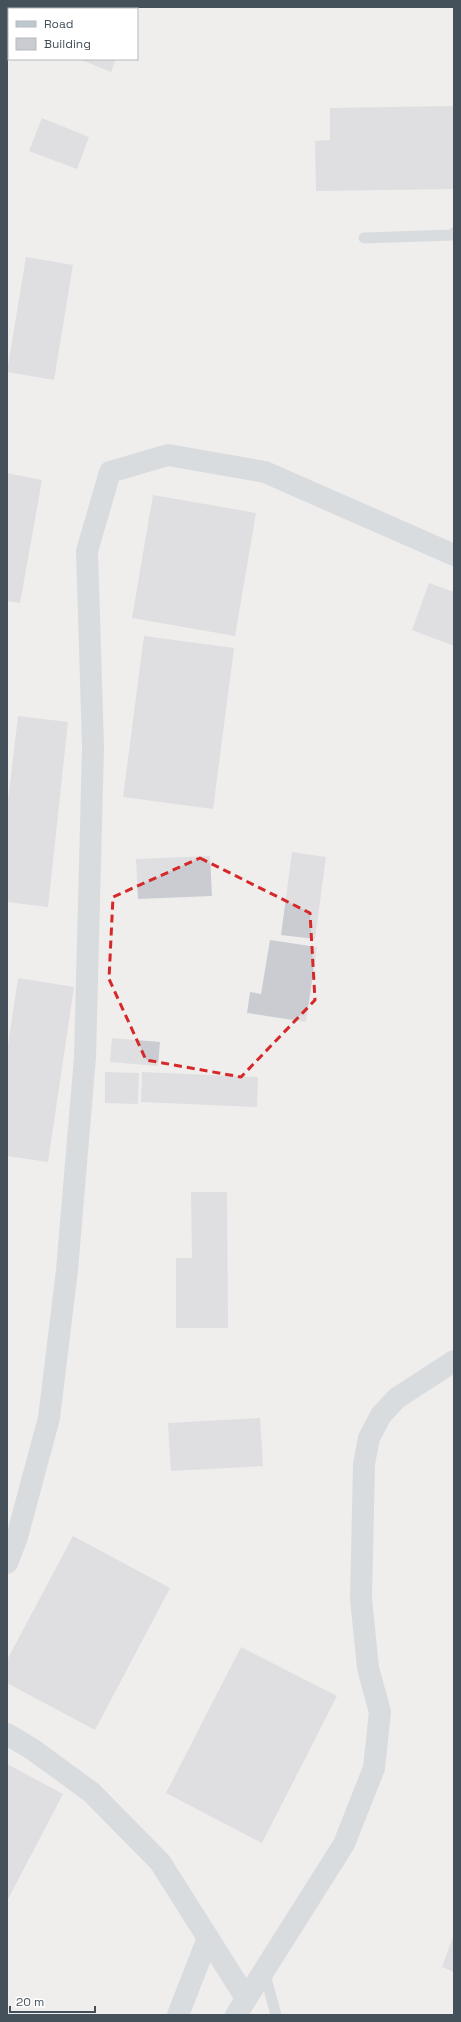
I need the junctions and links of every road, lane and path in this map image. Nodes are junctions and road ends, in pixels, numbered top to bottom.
1 (454, 233) edge
2 (364, 238) dead end
3 (454, 555) edge
4 (454, 1361) edge
5 (7, 1563) edge
6 (7, 1734) edge
7 (208, 1938) junction
8 (264, 1968) junction
9 (241, 2006) edge
10 (178, 2015) edge
11 (276, 2015) edge

1 - 2 lane
3 - 5 street
4 - 8 street
6 - 7 street
7 - 9 street
7 - 10 street
8 - 9 street
8 - 11 lane

